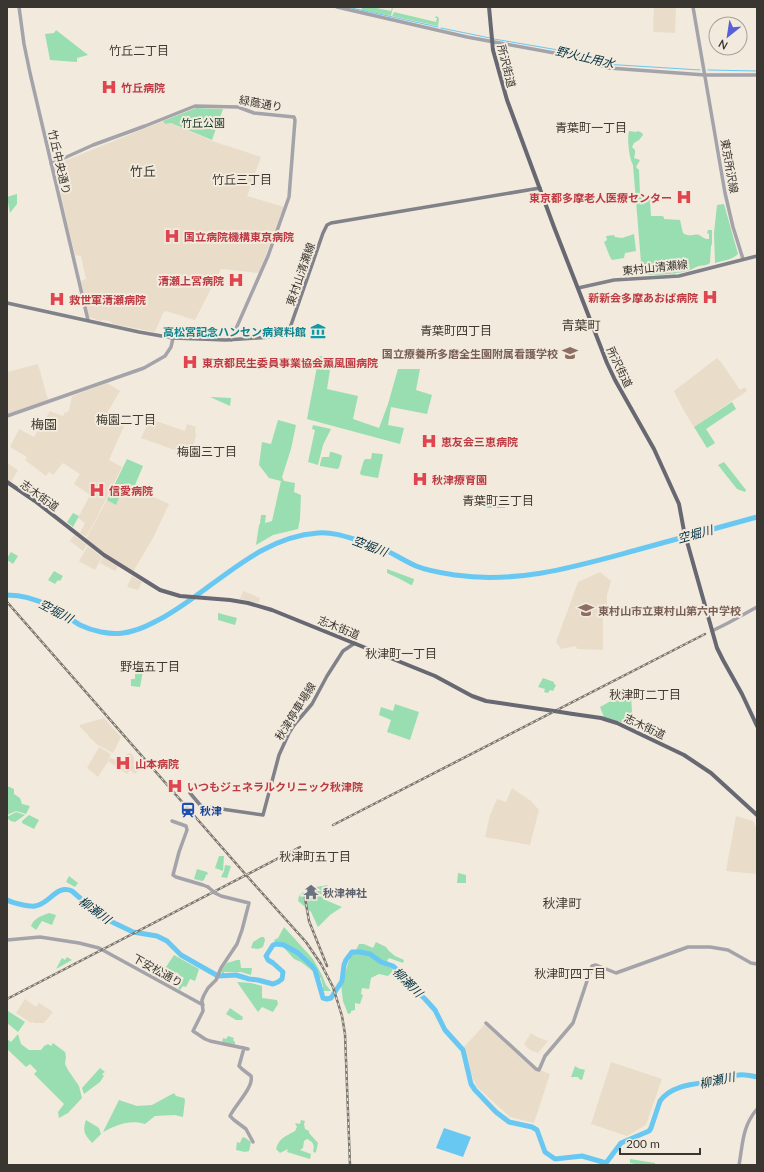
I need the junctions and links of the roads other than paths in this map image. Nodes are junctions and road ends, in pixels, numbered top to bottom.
1 (19, 7) edge
2 (337, 7) edge
3 (489, 7) edge
4 (693, 7) edge
5 (492, 41) junction
6 (705, 75) junction
7 (757, 75) edge
8 (51, 164) junction
9 (540, 188) junction
10 (757, 256) edge
11 (743, 259) junction
12 (578, 288) junction
13 (7, 303) edge
14 (88, 320) junction
15 (173, 338) junction
16 (231, 340) junction
17 (7, 416) edge
18 (7, 482) edge
19 (757, 607) edge
20 (712, 631) junction
21 (355, 643) junction
22 (757, 726) edge
23 (190, 793) dead end
24 (757, 815) edge
25 (172, 821) dead end
26 (7, 940) edge
27 (757, 964) edge
28 (203, 1005) junction
29 (486, 1023) dead end
30 (757, 1109) edge
31 (253, 1142) dead end
32 (738, 1165) edge

1 - 8 street, 竹丘中央通り
2 - 5 street
3 - 5 main road, 所沢街道
4 - 6 street, 東京所沢線
5 - 6 street
5 - 9 main road, 所沢街道
6 - 7 street
6 - 11 street, 東京所沢線
8 - 14 street, 竹丘中央通り
8 - 16 street, 緑蔭通り
9 - 12 main road, 所沢街道
9 - 16 main road, 東村山清瀬線
10 - 11 main road, 東村山清瀬線
11 - 12 main road, 東村山清瀬線
12 - 20 main road, 所沢街道
13 - 14 main road, 東村山清瀬線
14 - 15 main road, 東村山清瀬線
15 - 16 main road, 東村山清瀬線
15 - 17 street
18 - 21 main road, 志木街道
19 - 20 street
20 - 22 main road, 所沢街道
21 - 23 main road, 秋津停車場線
21 - 24 main road, 志木街道, bridge
25 - 28 street, bridge
26 - 28 street, 下安松通り
27 - 29 street
28 - 31 street
30 - 32 street

